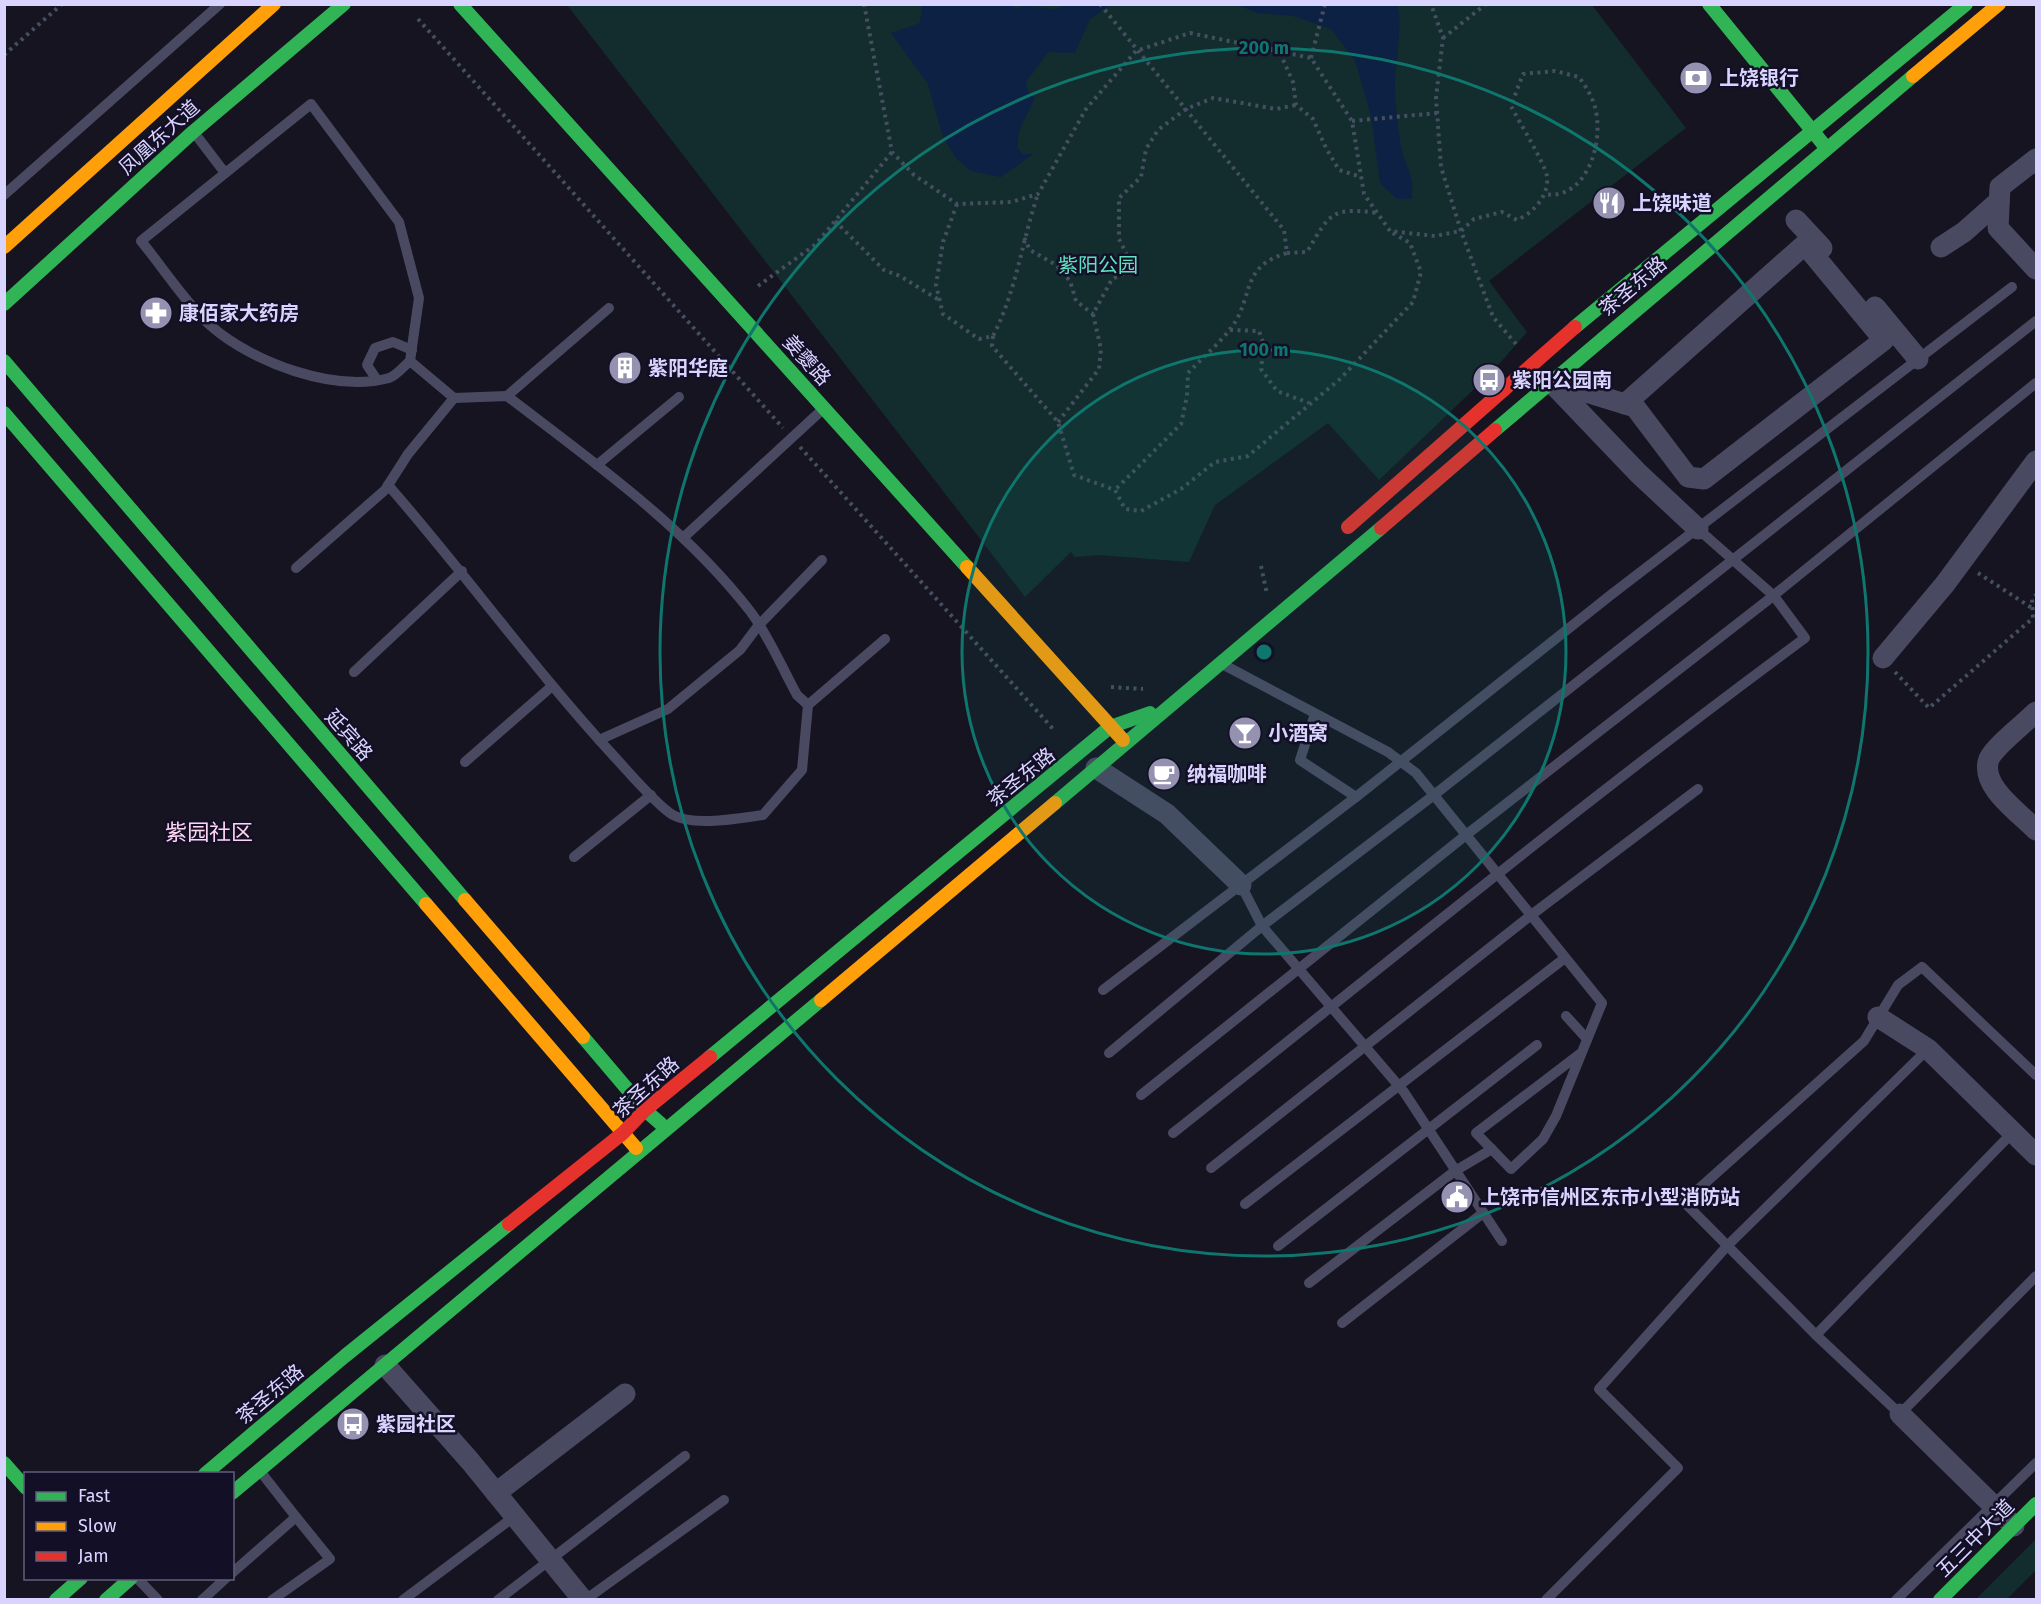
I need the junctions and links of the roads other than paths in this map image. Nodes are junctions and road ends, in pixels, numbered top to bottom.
1 (220, 4) edge
2 (274, 4) edge
3 (344, 4) edge
4 (460, 4) edge
5 (1709, 4) edge
6 (1966, 4) edge
7 (1999, 4) edge
8 (1812, 129) junction
9 (193, 132) junction
10 (1826, 148) junction
11 (2037, 159) edge
12 (225, 173) junction
13 (4, 195) edge
14 (1999, 201) junction
15 (1796, 220) dead end
16 (1812, 238) junction
17 (1941, 247) dead end
18 (4, 248) edge
19 (2036, 267) edge
20 (2012, 287) dead end
21 (4, 304) edge
22 (609, 308) dead end
23 (2037, 321) edge
24 (411, 356) junction
25 (1918, 359) junction
26 (4, 361) edge
27 (1532, 363) junction
28 (377, 380) junction
29 (1550, 381) junction
30 (2037, 383) edge
31 (507, 396) junction
32 (679, 397) dead end
33 (454, 398) junction
34 (1625, 404) junction
35 (824, 408) junction
36 (4, 413) edge
37 (2037, 461) edge
38 (597, 465) junction
39 (388, 485) junction
40 (1698, 529) junction
41 (1339, 535) dead end
42 (684, 537) junction
43 (822, 560) dead end
44 (1734, 561) junction
45 (296, 568) dead end
46 (462, 571) junction
47 (1300, 577) dead end
48 (1774, 596) junction
49 (1294, 599) junction
50 (758, 626) junction
51 (885, 639) dead end
52 (1883, 658) road end
53 (1221, 663) junction
54 (354, 672) dead end
55 (551, 687) junction
56 (808, 705) junction
57 (1171, 705) junction
58 (2037, 712) edge
59 (1315, 714) junction
60 (1110, 727) junction
61 (599, 740) junction
62 (1125, 742) junction
63 (465, 762) dead end
64 (1401, 762) junction
65 (1096, 768) junction
66 (1698, 789) dead end
67 (651, 795) junction
68 (1434, 795) junction
69 (1356, 797) junction
70 (2037, 830) edge
71 (1466, 835) junction
72 (574, 857) dead end
73 (1498, 875) junction
74 (1241, 885) junction
75 (1530, 916) junction
76 (1262, 926) junction
77 (1565, 958) junction
78 (1298, 970) junction
79 (1103, 990) dead end
80 (1330, 1008) junction
81 (1566, 1016) dead end
82 (1878, 1017) junction
83 (1587, 1039) junction
84 (1537, 1045) dead end
85 (1363, 1046) junction
86 (1928, 1049) junction
87 (1109, 1053) dead end
88 (1581, 1053) junction
89 (2037, 1075) edge
90 (1398, 1085) junction
91 (1141, 1095) dead end
92 (645, 1110) junction
93 (1427, 1129) junction
94 (667, 1130) junction
95 (2013, 1132) junction
96 (623, 1133) junction
97 (1173, 1133) dead end
98 (1492, 1149) junction
99 (639, 1153) junction
100 (2037, 1155) edge
101 (1211, 1168) dead end
102 (1455, 1171) junction
103 (1245, 1204) dead end
104 (1483, 1213) junction
105 (1502, 1240) dead end
106 (1728, 1245) junction
107 (1278, 1246) dead end
108 (2037, 1276) edge
109 (1309, 1283) dead end
110 (1342, 1323) dead end
111 (1816, 1335) junction
112 (385, 1365) junction
113 (625, 1394) dead end
114 (1900, 1414) junction
115 (685, 1456) dead end
116 (4, 1462) edge
117 (2037, 1463) edge
118 (259, 1470) junction
119 (206, 1472) edge
120 (24, 1486) edge
121 (234, 1491) edge
122 (496, 1493) junction
123 (724, 1500) dead end
124 (2037, 1504) edge
125 (1993, 1506) junction
126 (515, 1516) junction
127 (296, 1517) junction
128 (2014, 1526) junction
129 (549, 1558) junction
130 (234, 1571) edge
131 (79, 1580) edge
132 (129, 1580) edge
133 (139, 1580) edge
134 (224, 1580) edge
135 (56, 1599) edge
136 (106, 1599) edge
137 (158, 1599) edge
138 (202, 1599) edge
139 (272, 1599) edge
140 (403, 1599) edge
141 (498, 1599) edge
142 (584, 1599) edge
143 (1546, 1599) edge
144 (1896, 1599) edge
145 (1940, 1599) edge

1 - 13 lane
2 - 18 main road, 凤凰东大道
3 - 9 main road, 凤凰东大道
4 - 35 main road, 姜夔路
5 - 8 main road
6 - 8 main road, 茶圣东路
7 - 10 main road, 茶圣东路
8 - 10 main road
8 - 27 main road, 茶圣东路
9 - 12 lane
9 - 21 main road, 凤凰东大道
10 - 29 main road, 茶圣东路
11 - 14 street
12 - 24 lane
12 - 28 lane
14 - 17 street
14 - 19 street
15 - 16 street
16 - 25 street
16 - 34 street
16 - 34 street
20 - 25 lane
22 - 31 lane
23 - 44 lane
24 - 28 lane
24 - 28 lane
24 - 33 lane
25 - 40 lane
26 - 92 main road, 延宾路
27 - 29 street
27 - 41 main road, 茶圣东路
29 - 34 street
29 - 40 street
29 - 49 main road, 茶圣东路
30 - 48 lane
31 - 33 lane
31 - 38 lane
32 - 38 lane
33 - 39 lane
35 - 42 lane
35 - 60 main road, 姜夔路
36 - 96 main road
37 - 52 street
38 - 42 lane
39 - 45 lane
39 - 46 lane
40 - 44 lane
40 - 64 lane
42 - 50 lane
43 - 50 lane
44 - 48 lane
44 - 68 lane
46 - 54 lane
46 - 55 lane
47 - 49 main road
48 - 71 lane
48 - 73 lane
49 - 53 main road, 茶圣东路
50 - 56 lane
50 - 61 lane
51 - 56 lane
53 - 57 main road, 茶圣东路
53 - 59 lane
55 - 61 lane
55 - 63 lane
56 - 67 lane
57 - 60 main road, 茶圣东路
57 - 62 main road, 茶圣东路
58 - 70 street
59 - 64 lane
59 - 69 lane
60 - 62 main road, 姜夔路
60 - 92 main road, 茶圣东路
61 - 67 lane
62 - 65 main road, 茶圣东路
64 - 68 lane
64 - 69 lane
65 - 74 street
65 - 94 main road, 茶圣东路
66 - 75 lane
67 - 72 lane
68 - 71 lane
68 - 76 lane
69 - 74 lane
71 - 73 lane
71 - 78 lane
73 - 75 lane
73 - 80 lane
74 - 76 lane
74 - 79 lane
75 - 77 lane
75 - 85 lane
76 - 78 lane
76 - 87 lane
77 - 83 lane
77 - 90 lane
78 - 80 lane
78 - 91 lane
80 - 85 lane
80 - 97 lane
81 - 83 lane
82 - 86 street
82 - 89 lane
82 - 106 lane
83 - 88 lane
84 - 93 lane
85 - 90 lane
85 - 101 lane
86 - 95 street
86 - 106 lane
88 - 98 lane
88 - 98 lane
90 - 93 lane
90 - 103 lane
92 - 94 main road, 延宾路
92 - 96 main road, 茶圣东路
93 - 102 lane
93 - 107 lane
94 - 99 main road, 茶圣东路
95 - 100 street
95 - 111 lane
96 - 99 main road
96 - 119 main road, 茶圣东路
98 - 102 lane
99 - 112 main road, 茶圣东路
102 - 104 lane
102 - 109 lane
104 - 105 lane
104 - 110 lane
106 - 111 lane
106 - 143 lane
108 - 114 lane
111 - 114 lane
112 - 118 main road, 茶圣东路
112 - 122 street
113 - 122 street
114 - 125 street
115 - 129 lane
116 - 120 main road
117 - 125 lane
118 - 121 main road, 茶圣东路
118 - 127 lane
122 - 126 street
123 - 142 lane
124 - 128 main road, 五三中大道
125 - 128 street
125 - 144 lane
126 - 129 street
126 - 140 lane
127 - 130 lane
127 - 139 lane
128 - 145 main road, 五三中大道
129 - 141 lane
129 - 142 street
131 - 135 main road
132 - 136 main road
133 - 137 lane
134 - 138 lane

